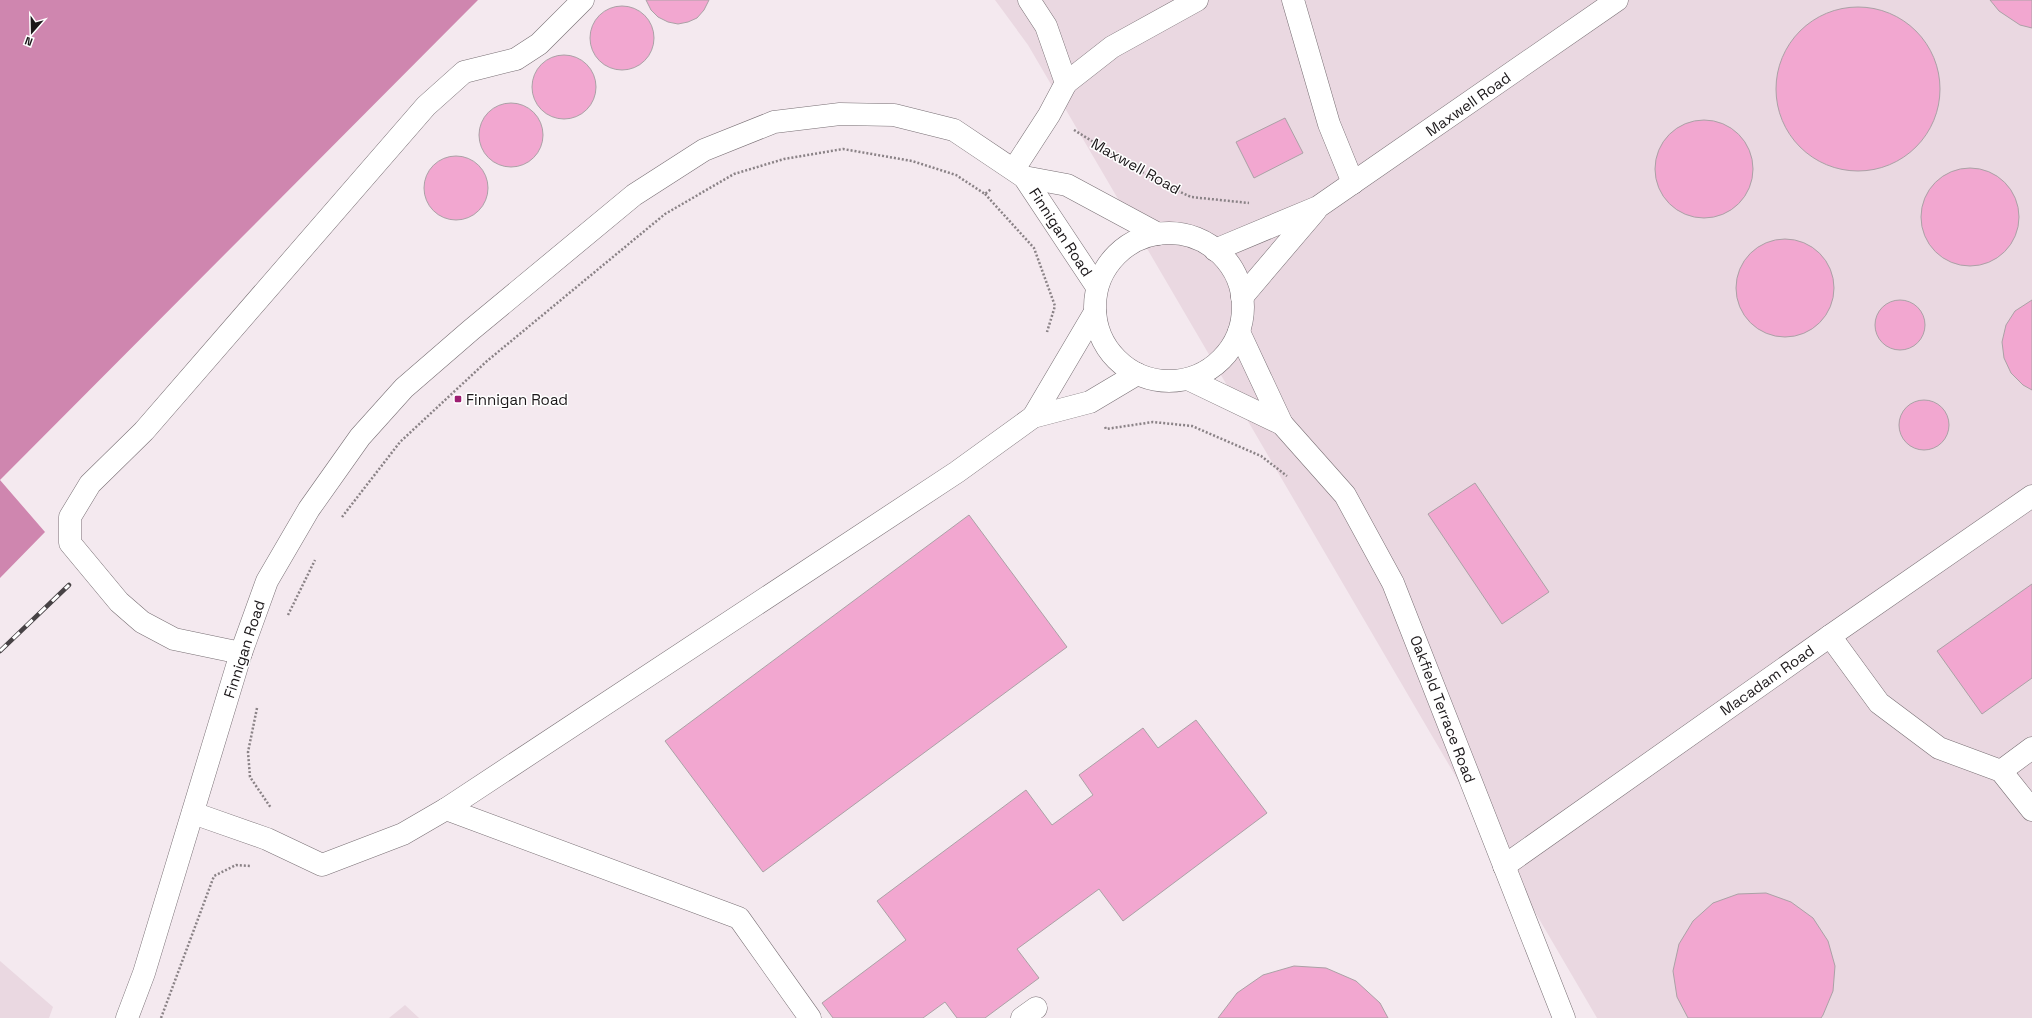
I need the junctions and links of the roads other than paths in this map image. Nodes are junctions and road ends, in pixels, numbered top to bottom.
1 (583, 0) edge
2 (1029, 0) edge
3 (1197, 0) edge
4 (1293, 0) edge
5 (1617, 0) edge
6 (1066, 83) junction
7 (1019, 173) junction
8 (1353, 183) junction
9 (1318, 207) junction
10 (1158, 234) junction
11 (1215, 250) junction
12 (1097, 287) junction
13 (1242, 297) junction
14 (1095, 312) junction
15 (1239, 332) junction
16 (1137, 374) junction
17 (1188, 379) junction
18 (1033, 417) junction
19 (1282, 424) junction
20 (2032, 496) edge
21 (1830, 636) junction
22 (241, 653) junction
23 (2032, 748) edge
24 (2001, 771) junction
25 (446, 809) junction
26 (2032, 810) edge
27 (193, 813) junction
28 (1504, 866) junction
29 (127, 1018) edge
30 (810, 1018) edge
31 (1564, 1018) edge

1 - 22 street
2 - 6 street
3 - 6 street
4 - 8 street
5 - 8 street, Maxwell Road
6 - 7 street
7 - 10 street, Finnigan Road
7 - 12 street, Finnigan Road
7 - 22 street, Finnigan Road
8 - 9 street, Maxwell Road
9 - 11 street, Maxwell Road
9 - 13 street, Maxwell Road
10 - 11 street
10 - 12 street
11 - 13 street
12 - 14 street
13 - 15 street
14 - 16 street
14 - 18 street
15 - 17 street
15 - 19 street, Oakfield Terrace Road
16 - 17 street
16 - 18 street
17 - 19 street, Oakfield Terrace Road
18 - 25 street
19 - 28 street, Oakfield Terrace Road
20 - 21 street, Macadam Road
21 - 24 street
21 - 28 street, Macadam Road
22 - 27 street, Finnigan Road
23 - 24 street
24 - 26 street
25 - 27 street
25 - 30 street
27 - 29 street, Finnigan Road
28 - 31 street, Oakfield Terrace Road

